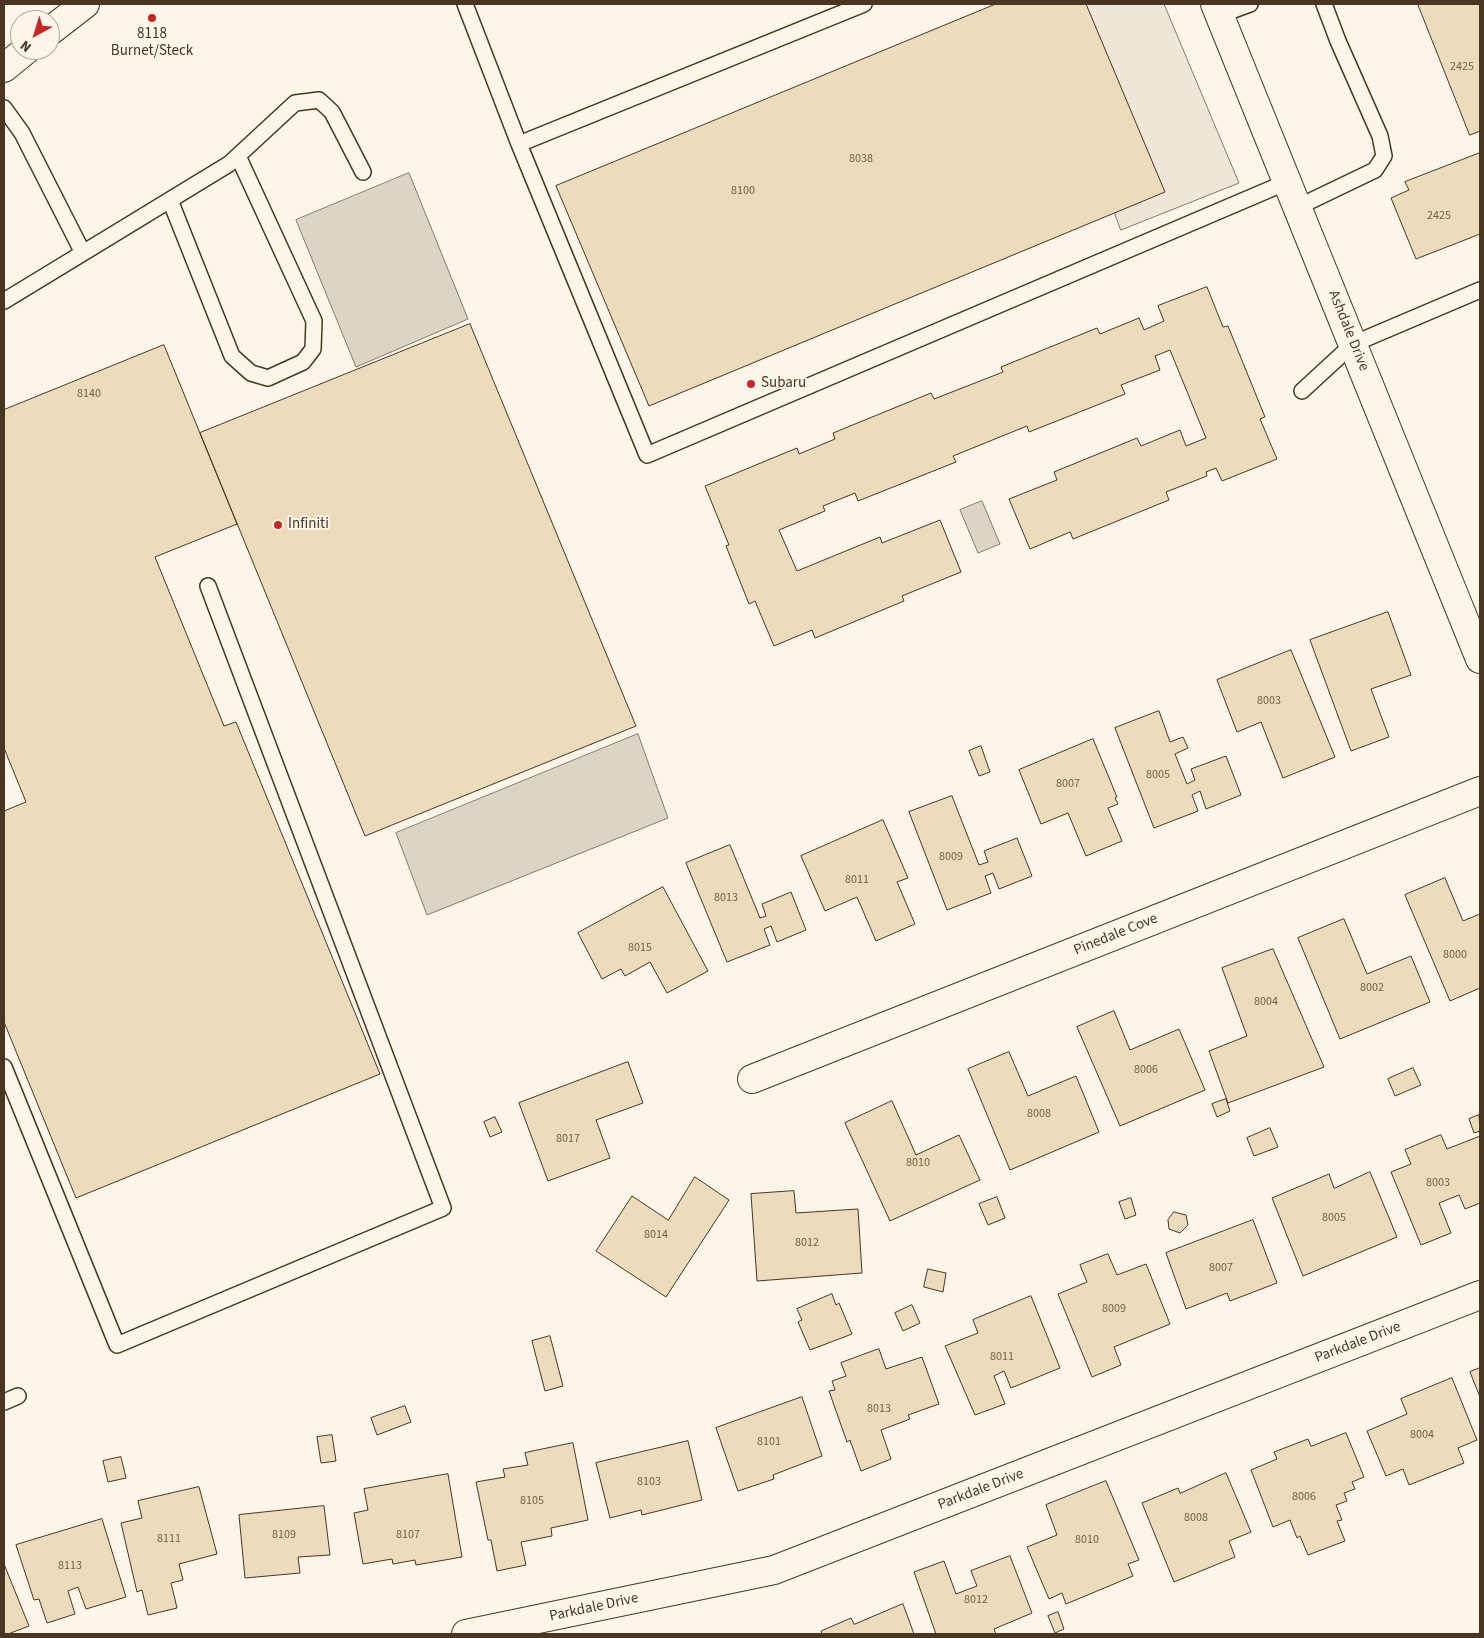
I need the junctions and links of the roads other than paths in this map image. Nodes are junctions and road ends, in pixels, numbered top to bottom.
1 (85, 4) edge
2 (465, 4) edge
3 (864, 4) edge
4 (1250, 4) edge
5 (1324, 4) edge
6 (1217, 9) edge
7 (60, 23) edge
8 (14, 60) edge
9 (4, 68) edge
10 (4, 108) edge
11 (519, 144) junction
12 (238, 156) junction
13 (363, 172) dead end
14 (1287, 182) junction
15 (170, 200) junction
16 (1298, 207) junction
17 (83, 253) junction
18 (1480, 290) edge
19 (4, 301) edge
20 (1353, 344) junction
21 (1302, 391) dead end
22 (208, 586) dead end
23 (1480, 659) edge
24 (1480, 791) edge
25 (4, 1067) edge
26 (752, 1079) dead end
27 (1480, 1295) edge
28 (466, 1634) edge

1 - 7 street
2 - 11 lane
3 - 11 lane
4 - 6 lane
5 - 16 lane
6 - 14 street, Ashdale Drive
8 - 9 street
10 - 17 lane
11 - 14 lane
12 - 13 lane
12 - 15 lane
12 - 15 lane
14 - 16 street, Ashdale Drive
15 - 17 lane
16 - 20 street, Ashdale Drive
17 - 19 lane
18 - 20 lane
20 - 21 lane
20 - 23 street, Ashdale Drive
22 - 25 lane
24 - 26 street, Pinedale Cove
27 - 28 street, Parkdale Drive

